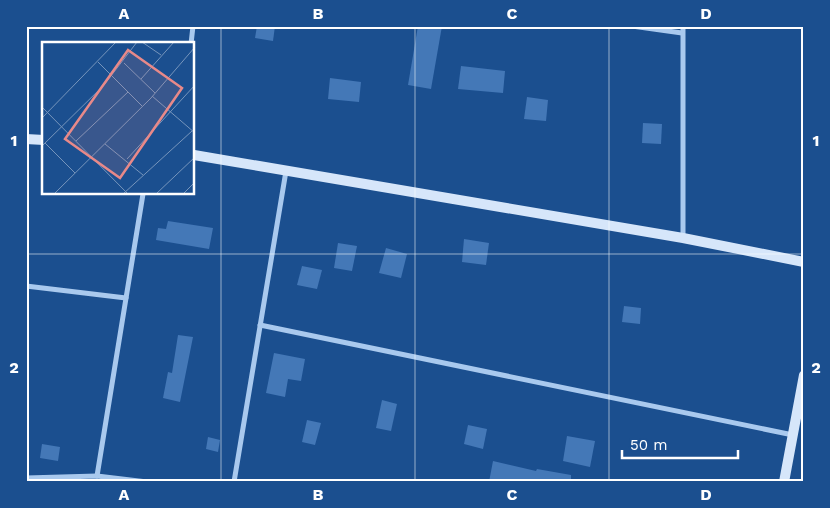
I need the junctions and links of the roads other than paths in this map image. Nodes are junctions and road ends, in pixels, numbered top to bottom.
1 (193, 26) edge
2 (632, 26) edge
3 (683, 26) edge
4 (682, 33) junction
5 (192, 42) edge
6 (26, 139) edge
7 (42, 140) edge
8 (195, 155) edge
9 (286, 171) junction
10 (143, 195) edge
11 (683, 238) junction
12 (804, 262) edge
13 (26, 286) edge
14 (126, 298) junction
15 (260, 325) junction
16 (804, 374) edge
17 (793, 435) junction
18 (97, 476) junction
19 (26, 478) edge
20 (147, 482) edge
21 (234, 482) edge
22 (784, 482) edge

1 - 5 street
2 - 4 street
3 - 4 street
4 - 11 street
6 - 7 street
8 - 9 street
9 - 11 street
9 - 15 street
10 - 14 street
11 - 12 street
13 - 14 street
14 - 18 street
15 - 17 street
15 - 21 street
16 - 17 street
17 - 22 street
18 - 19 street
18 - 20 street

